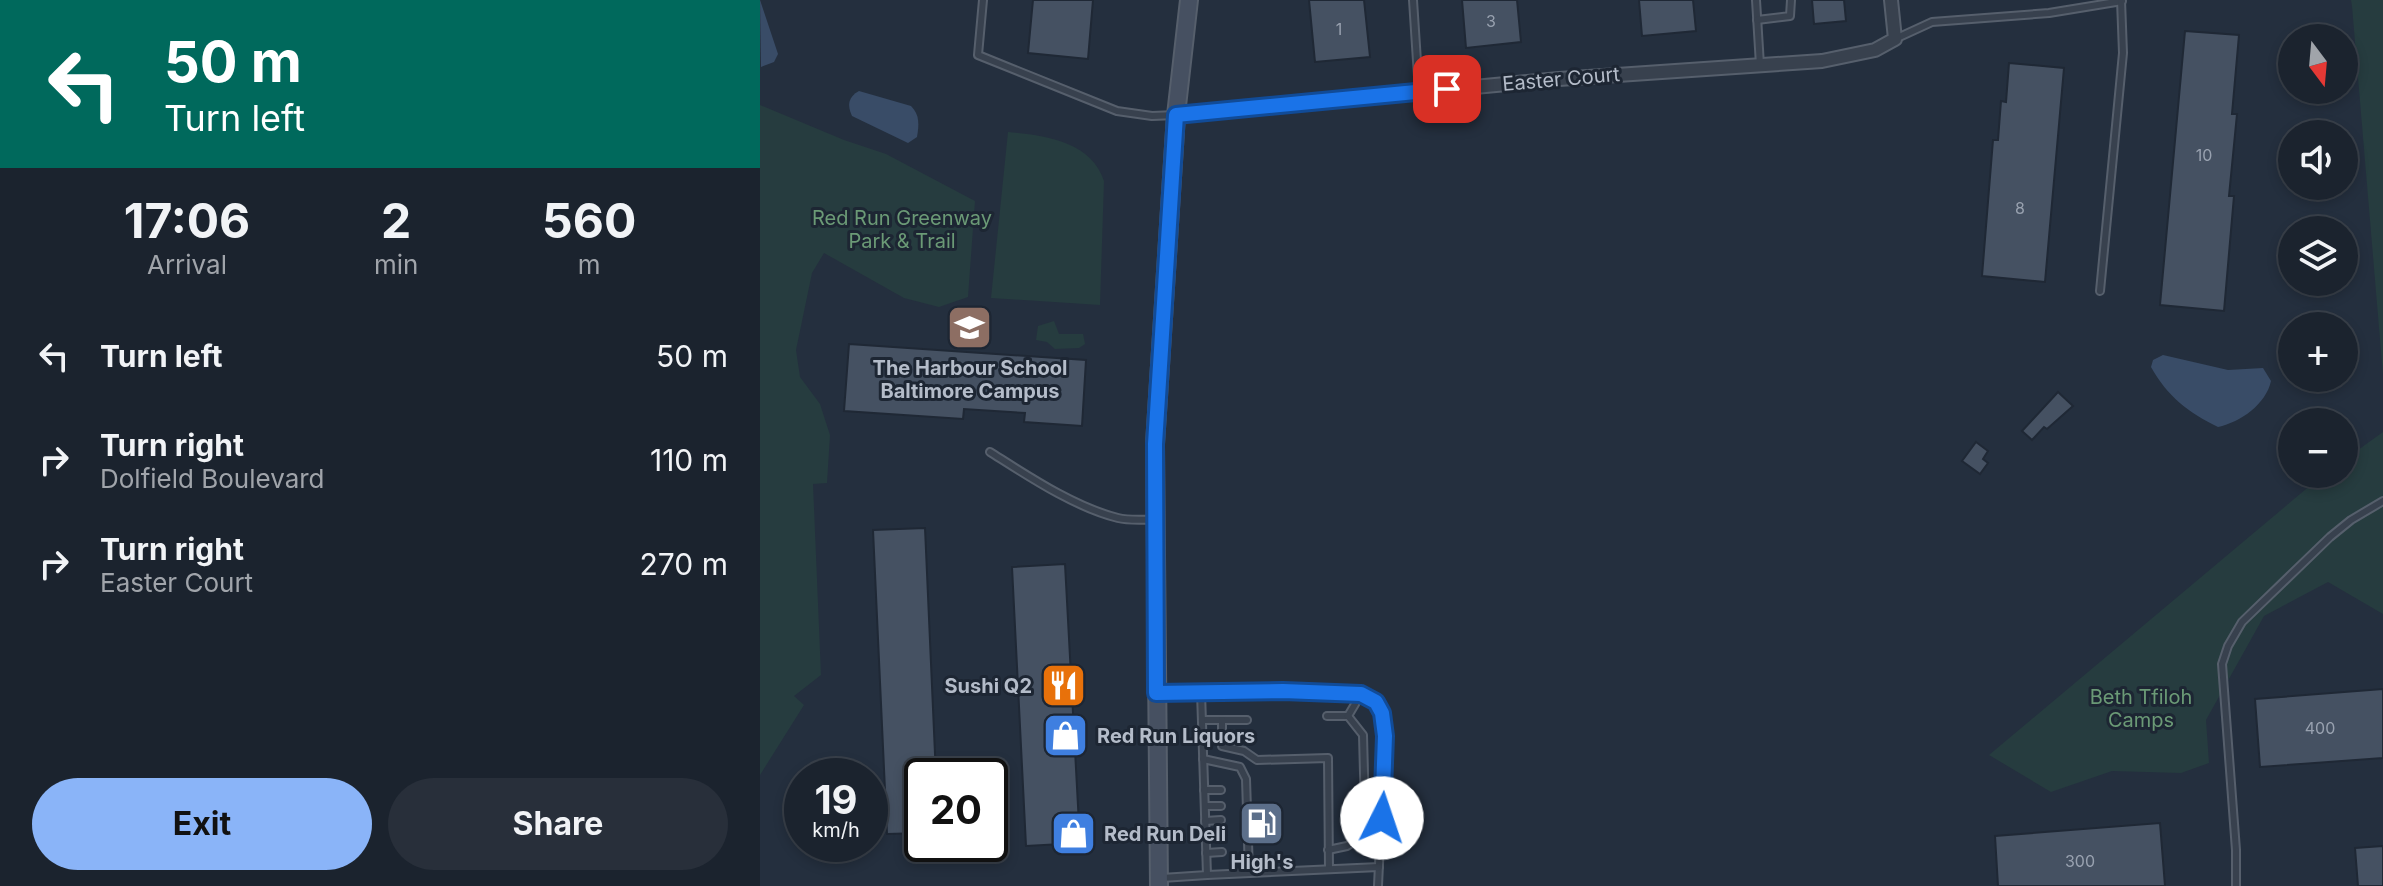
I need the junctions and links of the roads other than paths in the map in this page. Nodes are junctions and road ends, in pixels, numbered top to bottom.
1 (983, 0) edge
2 (1189, 0) edge
3 (1413, 0) edge
4 (1756, 0) edge
5 (1791, 0) edge
6 (1891, 0) edge
7 (2122, 0) edge
8 (1757, 20) junction
9 (1895, 39) junction
10 (1760, 65) junction
11 (1419, 92) junction
12 (1176, 115) junction
13 (2100, 291) dead end
14 (990, 452) dead end
15 (2383, 501) edge
16 (1156, 520) junction
17 (1201, 692) junction
18 (1156, 693) junction
19 (1361, 694) junction
20 (1327, 716) dead end
21 (1348, 716) junction
22 (1202, 720) junction
23 (1222, 720) junction
24 (1247, 720) dead end
25 (1203, 759) junction
26 (1246, 789) junction
27 (1204, 790) junction
28 (1221, 790) dead end
29 (1235, 790) dead end
30 (1247, 805) junction
31 (1205, 806) junction
32 (1221, 806) dead end
33 (1236, 806) dead end
34 (1247, 819) junction
35 (1221, 820) dead end
36 (1237, 820) dead end
37 (1205, 821) junction
38 (1238, 835) dead end
39 (1248, 835) junction
40 (1206, 836) junction
41 (1221, 836) dead end
42 (1328, 850) junction
43 (1248, 851) junction
44 (1222, 852) dead end
45 (1238, 852) dead end
46 (1206, 853) junction
47 (1379, 867) junction
48 (1329, 869) junction
49 (1249, 873) junction
50 (1207, 875) junction
51 (1159, 882) edge
52 (1378, 886) edge
53 (2236, 886) edge

1 - 12 lane
2 - 12 main road
3 - 11 lane
4 - 8 lane
5 - 8 lane
6 - 9 street
7 - 9 lane
7 - 13 lane
8 - 10 lane
9 - 10 street, Easter Court
10 - 11 street, Easter Court
11 - 12 street, Easter Court
12 - 16 main road
14 - 16 lane
15 - 53 lane
16 - 18 main road
17 - 18 lane
17 - 19 lane
17 - 22 lane
18 - 51 main road
19 - 21 lane
19 - 47 lane
20 - 21 lane
21 - 42 lane
22 - 23 lane
22 - 25 lane
23 - 24 lane
23 - 42 lane
25 - 26 lane
25 - 27 lane
26 - 29 lane
26 - 30 lane
27 - 28 lane
27 - 31 lane
30 - 33 lane
30 - 34 lane
31 - 32 lane
31 - 37 lane
34 - 36 lane
34 - 39 lane
35 - 37 lane
37 - 40 lane
38 - 39 lane
39 - 43 lane
40 - 41 lane
40 - 46 lane
42 - 48 lane
43 - 45 lane
43 - 49 lane
44 - 46 lane
46 - 50 lane
47 - 48 lane
47 - 52 lane
48 - 49 lane
49 - 50 lane
50 - 51 lane

